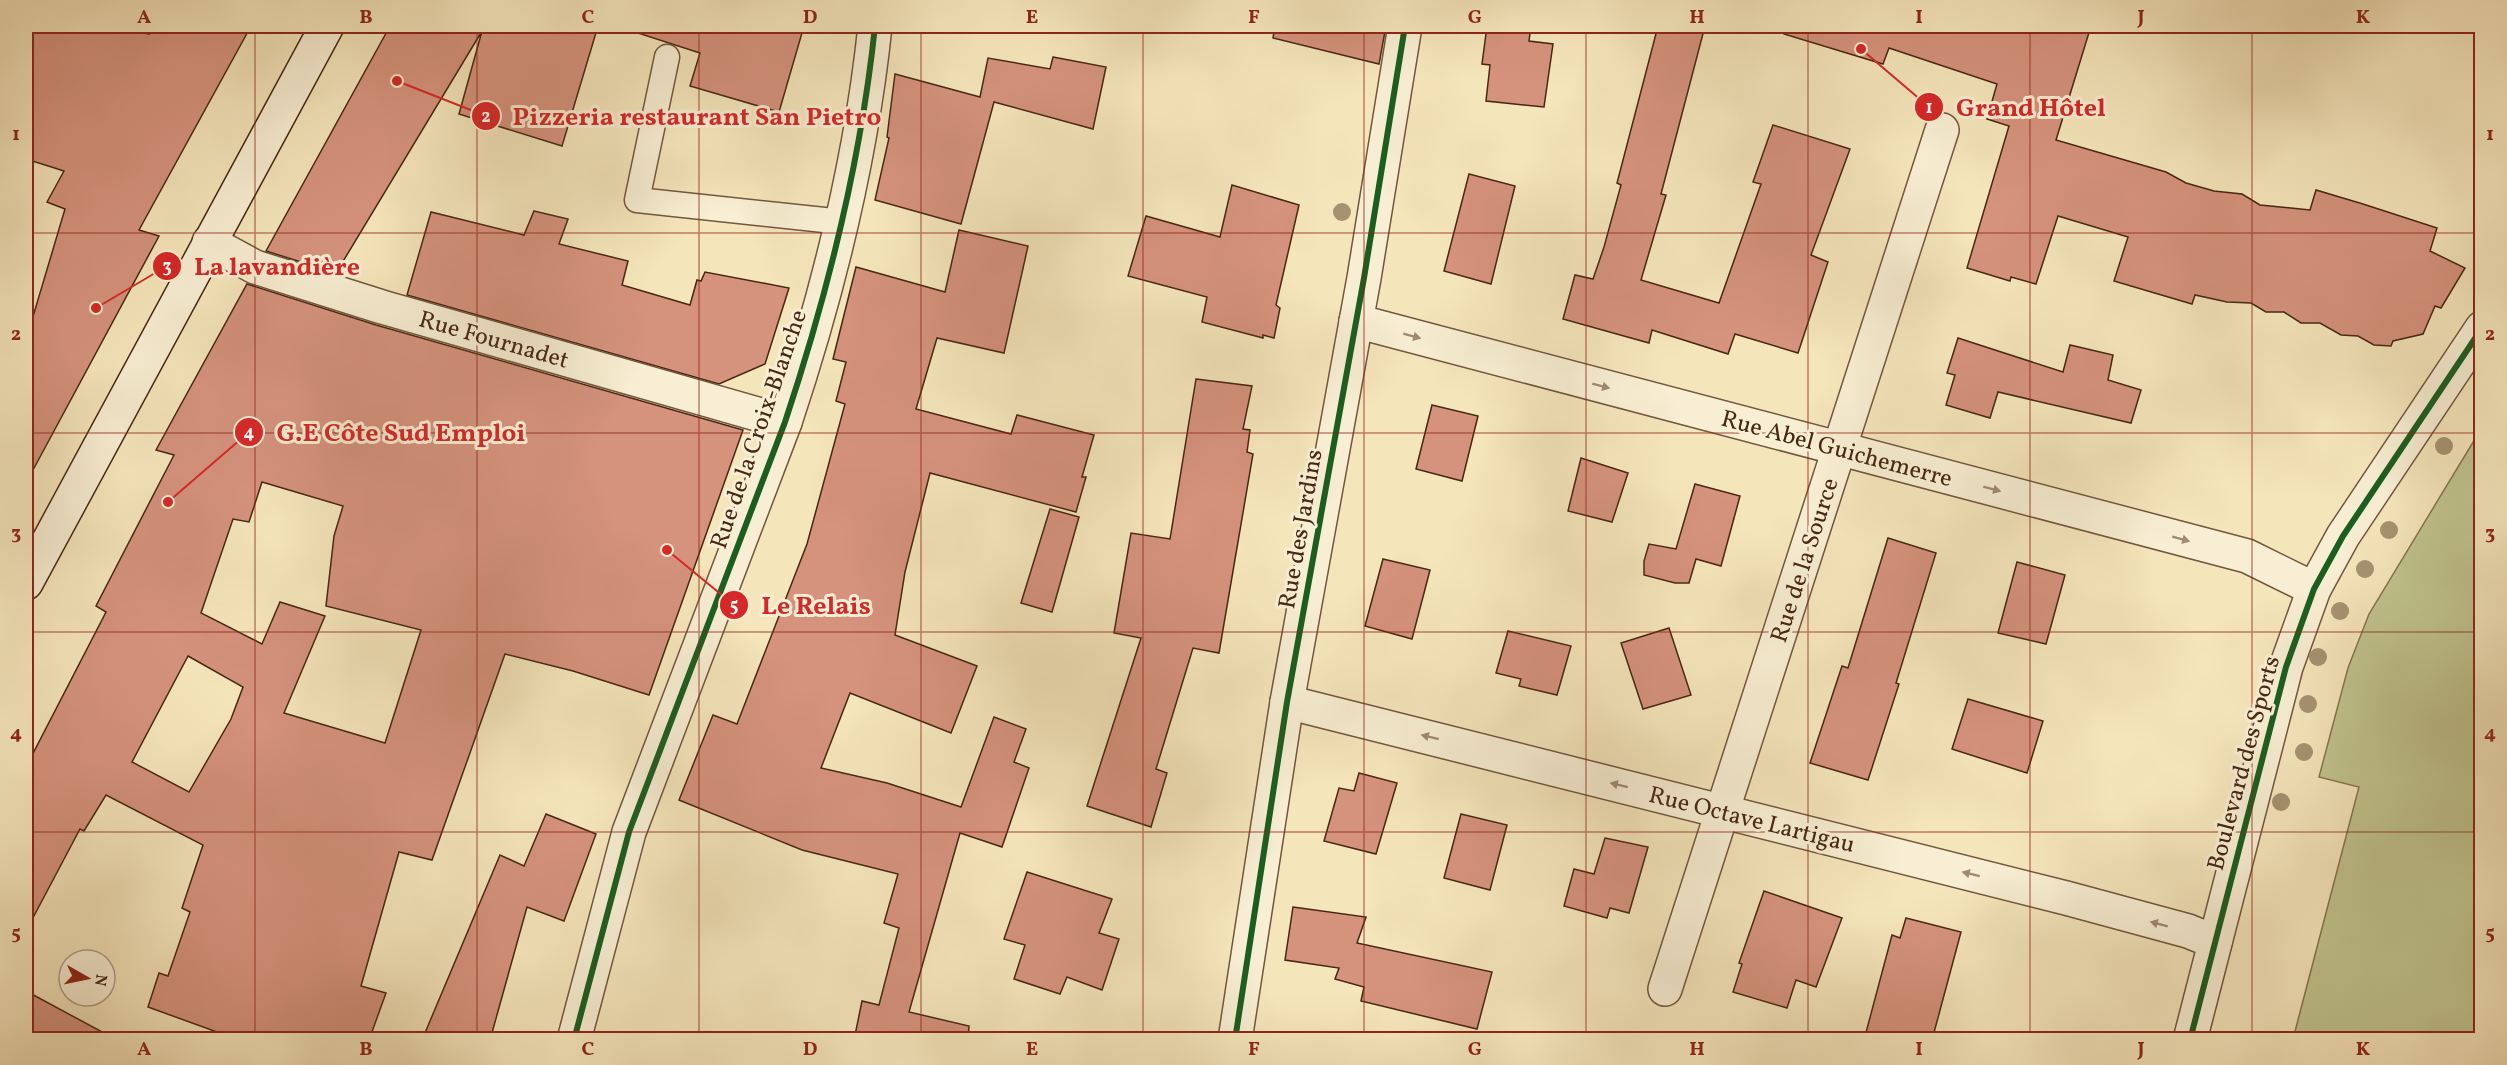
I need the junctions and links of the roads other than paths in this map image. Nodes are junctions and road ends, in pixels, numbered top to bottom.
1 (327, 26) edge
2 (875, 26) edge
3 (1405, 26) edge
4 (667, 57) dead end
5 (1942, 130) dead end
6 (843, 222) junction
7 (209, 242) junction
8 (1356, 321) junction
9 (2481, 328) edge
10 (785, 422) junction
11 (1840, 449) junction
12 (26, 582) edge
13 (2314, 589) junction
14 (1287, 702) junction
15 (1723, 811) junction
16 (2215, 942) junction
17 (1665, 990) dead end
18 (574, 1040) edge
19 (1235, 1040) edge
20 (2190, 1040) edge

1 - 7 street
2 - 6 street, Rue de la Croix-Blanche
3 - 8 street, Rue des Jardins
4 - 6 lane
5 - 11 street, Rue de la Source
6 - 10 street, Rue de la Croix-Blanche
7 - 10 street, Rue Fournadet
7 - 12 street
8 -> 11 street, Rue Abel Guichemerre
8 - 14 street, Rue des Jardins
9 - 13 street, Boulevard des Sports
10 - 18 street, Rue de la Croix-Blanche
11 -> 13 street, Rue Abel Guichemerre
11 - 15 street, Rue de la Source
13 - 16 street, Boulevard des Sports
15 -> 14 street, Rue Octave Lartigau
14 - 19 street, Rue des Jardins
16 -> 15 street, Rue Octave Lartigau
15 - 17 street, Rue de la Source
16 - 20 street, Boulevard des Sports

